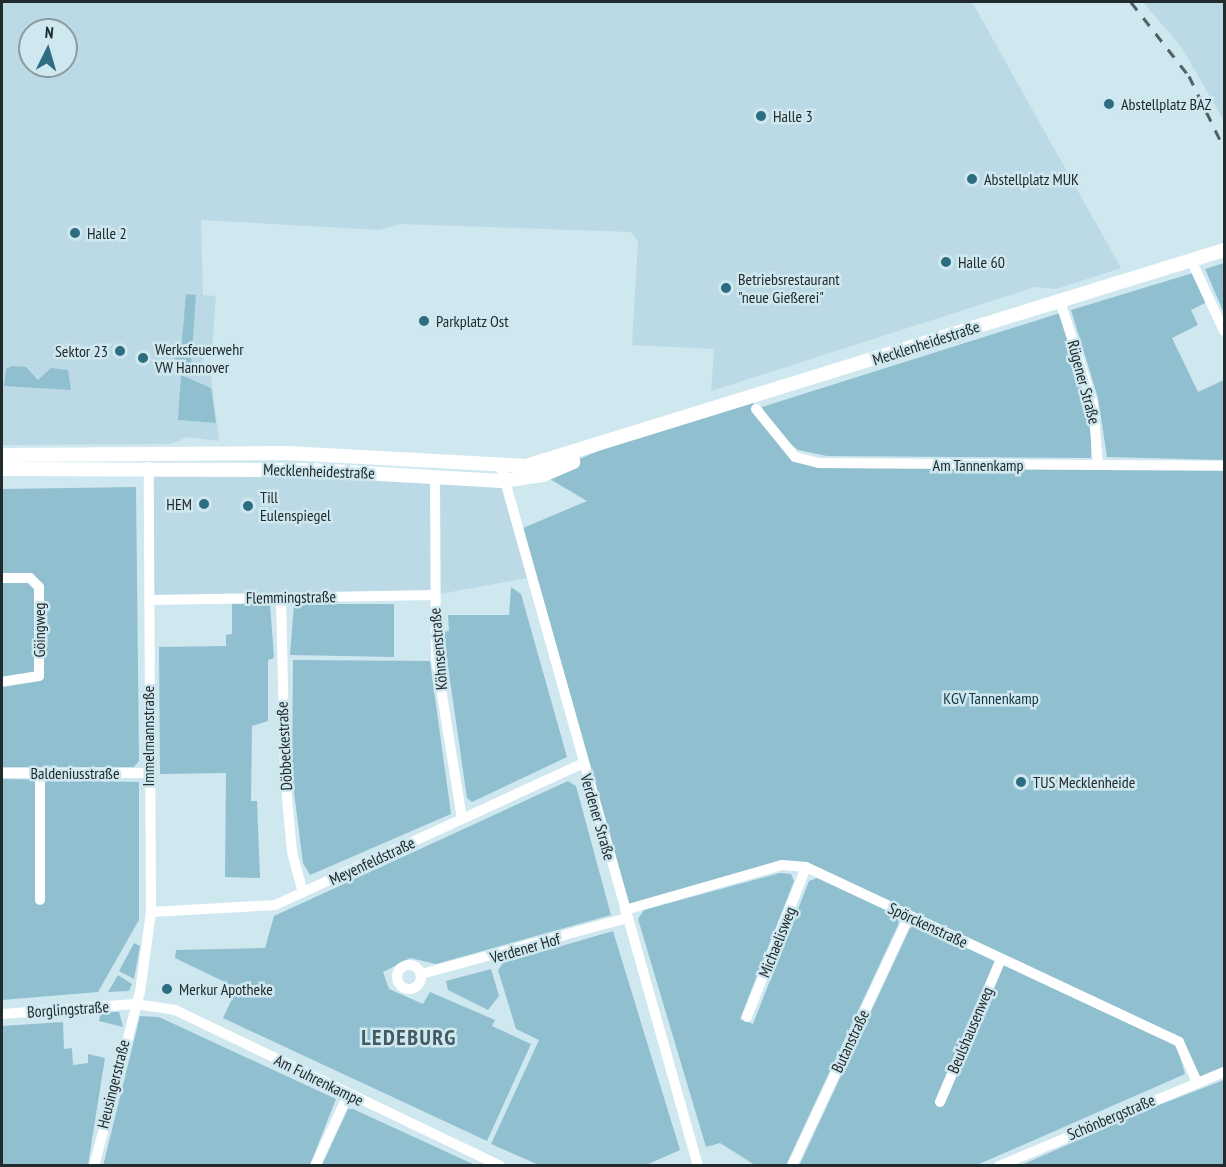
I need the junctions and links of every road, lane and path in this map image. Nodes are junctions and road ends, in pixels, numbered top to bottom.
1 (1224, 250) edge
2 (1191, 260) junction
3 (1060, 301) junction
4 (1224, 331) edge
5 (756, 409) dead end
6 (627, 438) junction
7 (287, 453) junction
8 (138, 454) junction
9 (2, 455) edge
10 (1098, 465) junction
11 (1224, 466) edge
12 (149, 467) junction
13 (501, 467) junction
14 (2, 469) edge
15 (267, 469) junction
16 (435, 477) junction
17 (502, 482) junction
18 (2, 578) edge
19 (434, 596) junction
20 (281, 597) junction
21 (149, 600) junction
22 (2, 682) edge
23 (582, 764) junction
24 (2, 773) edge
25 (148, 773) junction
26 (40, 774) junction
27 (462, 819) junction
28 (806, 867) junction
29 (303, 893) junction
30 (40, 900) dead end
31 (151, 912) junction
32 (626, 914) junction
33 (909, 916) junction
34 (1001, 959) junction
35 (421, 974) dead end
36 (135, 1004) junction
37 (2, 1014) edge
38 (747, 1017) dead end
39 (1224, 1072) edge
40 (1197, 1082) junction
41 (348, 1095) junction
42 (940, 1102) dead end
43 (94, 1166) edge
44 (315, 1166) edge
45 (501, 1166) edge
46 (698, 1166) edge
47 (792, 1166) edge
48 (999, 1166) edge

1 - 2 main road, Mecklenheidestraße
2 - 3 main road, Mecklenheidestraße
2 - 4 street
3 - 6 main road, Mecklenheidestraße
3 - 10 street, Rügener Straße
5 - 10 street, Am Tannenkamp
6 - 13 main road, Mecklenheidestraße
6 - 17 main road, Mecklenheidestraße
7 - 8 main road, Mecklenheidestraße
7 - 13 main road, Mecklenheidestraße
7 - 15 main road
8 - 9 main road, Mecklenheidestraße
8 - 12 main road
10 - 11 street, Am Tannenkamp
12 - 14 main road, Mecklenheidestraße
12 - 15 main road, Mecklenheidestraße
12 - 21 street, Immelmannstraße
13 - 17 street, Verdener Straße
15 - 16 main road, Mecklenheidestraße
16 - 17 main road, Mecklenheidestraße
16 - 19 street, Köhnsenstraße
17 - 23 street, Verdener Straße
18 - 22 street, Göingweg
19 - 20 street, Flemmingstraße
19 - 27 street, Köhnsenstraße
20 - 21 street, Flemmingstraße
20 - 29 street, Döbbeckestraße
21 - 25 street, Immelmannstraße
23 - 27 street, Meyenfeldstraße
23 - 32 street, Verdener Straße
24 - 26 street, Baldeniusstraße
25 - 26 street, Baldeniusstraße
25 - 31 street, Immelmannstraße
26 - 30 street
27 - 29 street, Meyenfeldstraße
28 - 32 street, Spörckenstraße
28 - 33 street, Spörckenstraße
28 - 38 street, Michaelisweg
29 - 31 street, Meyenfeldstraße
31 - 36 street, Immelmannstraße
32 - 35 street, Verdener Hof
32 - 46 street, Verdener Straße
33 - 34 street, Spörckenstraße
33 - 47 street, Butanstraße
34 - 40 street, Spörckenstraße
34 - 42 street, Beulshausenweg
36 - 37 street, Borglingstraße
36 - 41 street, Am Fuhrenkampe
36 - 43 street, Heusingerstraße
39 - 40 street, Schönbergstraße
40 - 48 street, Schönbergstraße
41 - 44 street
41 - 45 street, Am Fuhrenkampe

